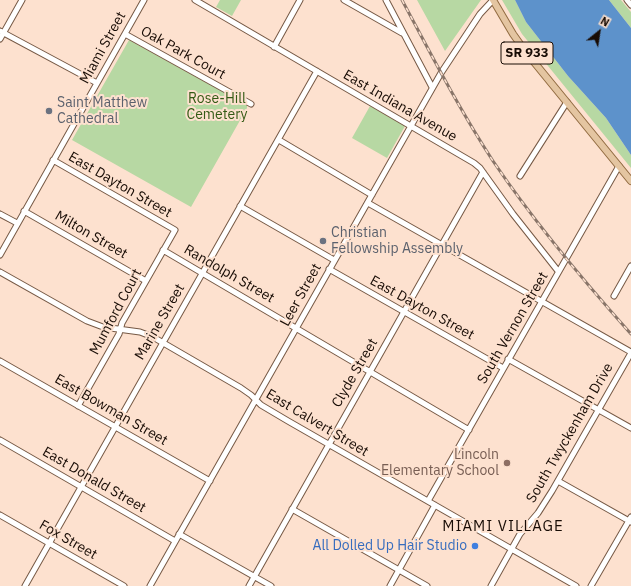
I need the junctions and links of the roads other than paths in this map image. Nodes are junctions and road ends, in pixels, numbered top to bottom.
1 (22, 0) edge
2 (143, 0) edge
3 (195, 0) edge
4 (300, 0) edge
5 (344, 0) edge
6 (386, 0) edge
7 (493, 0) edge
8 (627, 0) edge
9 (631, 5) edge
10 (2, 32) edge
11 (125, 34) junction
12 (403, 34) junction
13 (0, 39) edge
14 (274, 47) junction
15 (317, 71) junction
16 (97, 83) junction
17 (432, 87) junction
18 (566, 102) junction
19 (251, 104) dead end
20 (410, 126) junction
21 (279, 140) junction
22 (53, 160) junction
23 (619, 166) junction
24 (483, 172) junction
25 (520, 176) dead end
26 (631, 181) edge
27 (372, 195) junction
28 (368, 203) junction
29 (240, 206) junction
30 (24, 211) junction
31 (0, 214) edge
32 (17, 224) junction
33 (175, 230) joint
34 (441, 245) junction
35 (164, 250) junction
36 (0, 254) edge
37 (334, 260) junction
38 (631, 266) edge
39 (330, 269) junction
40 (558, 271) junction
41 (0, 272) edge
42 (203, 272) junction
43 (146, 280) junction
44 (614, 296) dead end
45 (541, 302) junction
46 (404, 311) junction
47 (296, 328) junction
48 (120, 329) junction
49 (162, 343) junction
50 (631, 353) edge
51 (508, 359) junction
52 (0, 361) edge
53 (503, 368) junction
54 (370, 370) junction
55 (255, 400) junction
56 (78, 406) junction
57 (598, 410) junction
58 (115, 427) junction
59 (631, 428) edge
60 (469, 430) junction
61 (0, 440) edge
62 (328, 444) junction
63 (210, 481) junction
64 (558, 481) junction
65 (81, 487) junction
66 (428, 501) junction
67 (435, 505) junction
68 (292, 509) junction
69 (0, 515) edge
70 (630, 520) edge
71 (179, 534) junction
72 (175, 541) junction
73 (49, 543) junction
74 (511, 549) junction
75 (399, 570) junction
76 (254, 576) junction
77 (25, 586) edge
78 (124, 586) edge
79 (150, 586) edge
80 (249, 586) edge
81 (271, 586) edge
82 (390, 586) edge
83 (427, 586) edge
84 (491, 586) edge
85 (576, 586) edge
86 (591, 586) edge

1 - 10 street
2 - 11 street, Miami Street
3 - 14 street, East Indiana Avenue
4 - 14 street
5 - 12 street
6 - 12 street
7 - 17 street, Leer Street
7 - 18 main road, SR 933
8 - 9 street
10 - 13 street
10 - 16 street
11 - 16 street, Miami Street
11 - 19 street, Oak Park Court
12 - 17 street
14 - 15 street, East Indiana Avenue
15 - 20 street, East Indiana Avenue
15 - 21 street, Marine Street
16 - 22 street, Miami Street
17 - 20 street, Leer Street
18 - 23 main road, SR 933
18 - 25 street
20 - 24 street, East Indiana Avenue
20 - 27 street, Leer Street
21 - 27 street
21 - 29 street, Marine Street
22 - 30 street, Miami Street
22 - 33 street, East Dayton Street
23 - 26 main road, SR 933
23 - 40 street, South Vernon Street
24 - 34 street, Clyde Street
24 - 40 street, East Indiana Avenue
27 - 28 street, Leer Street
28 - 34 street
28 - 37 street, Leer Street
29 - 37 street
29 - 42 street, Marine Street
30 - 32 street, Miami Street
30 - 43 street, Milton Street
31 - 32 street
32 - 36 street, Miami Street
33 - 35 street, Mumford Court
34 - 45 street
34 - 46 street, Clyde Street
35 - 42 street, Randolph Street
35 - 43 street, Mumford Court
37 - 39 street, Leer Street
38 - 44 street
39 - 46 street, East Dayton Street
39 - 47 street, Leer Street
40 - 45 street, South Vernon Street
41 - 48 street, East Calvert Street
42 - 47 street, Randolph Street
42 - 49 street, Marine Street
43 - 48 street, Mumford Court
45 - 50 street
45 - 51 street, South Vernon Street
46 - 53 street, East Dayton Street
46 - 54 street, Clyde Street
47 - 54 street, Randolph Street
47 - 55 street, Leer Street
48 - 49 street, East Calvert Street
48 - 56 street, Mumford Court
49 - 55 street, East Calvert Street
49 - 58 street, Marine Street
50 - 57 street, South Twyckenham Drive
51 - 53 street, South Vernon Street
51 - 57 street
52 - 56 street, East Bowman Street
53 - 60 street, South Vernon Street
54 - 60 street, Randolph Street
54 - 62 street, Clyde Street
55 - 62 street, East Calvert Street
55 - 63 street, Leer Street
56 - 58 street, East Bowman Street
57 - 59 street
57 - 64 street, South Twyckenham Drive
58 - 63 street, East Bowman Street
58 - 65 street, Marine Street
60 - 66 street, South Vernon Street
61 - 65 street, East Donald Street
62 - 66 street, East Calvert Street
62 - 68 street, Clyde Street
63 - 71 street, Leer Street
64 - 70 street
64 - 74 street, South Twyckenham Drive
65 - 72 street, East Donald Street
65 - 73 street, Marine Street
66 - 67 street, East Calvert Street
67 - 74 street, East Calvert Street
67 - 75 street
68 - 75 street
68 - 76 street, Clyde Street
69 - 73 street, Fox Street
70 - 86 street
71 - 72 street, Leer Street
71 - 76 street
72 - 79 street, Leer Street
73 - 77 street, Marine Street
73 - 78 street, Fox Street
74 - 84 street, South Twyckenham Drive
74 - 85 street, East Calvert Street
75 - 82 street
75 - 83 street
76 - 80 street, Clyde Street
76 - 81 street

